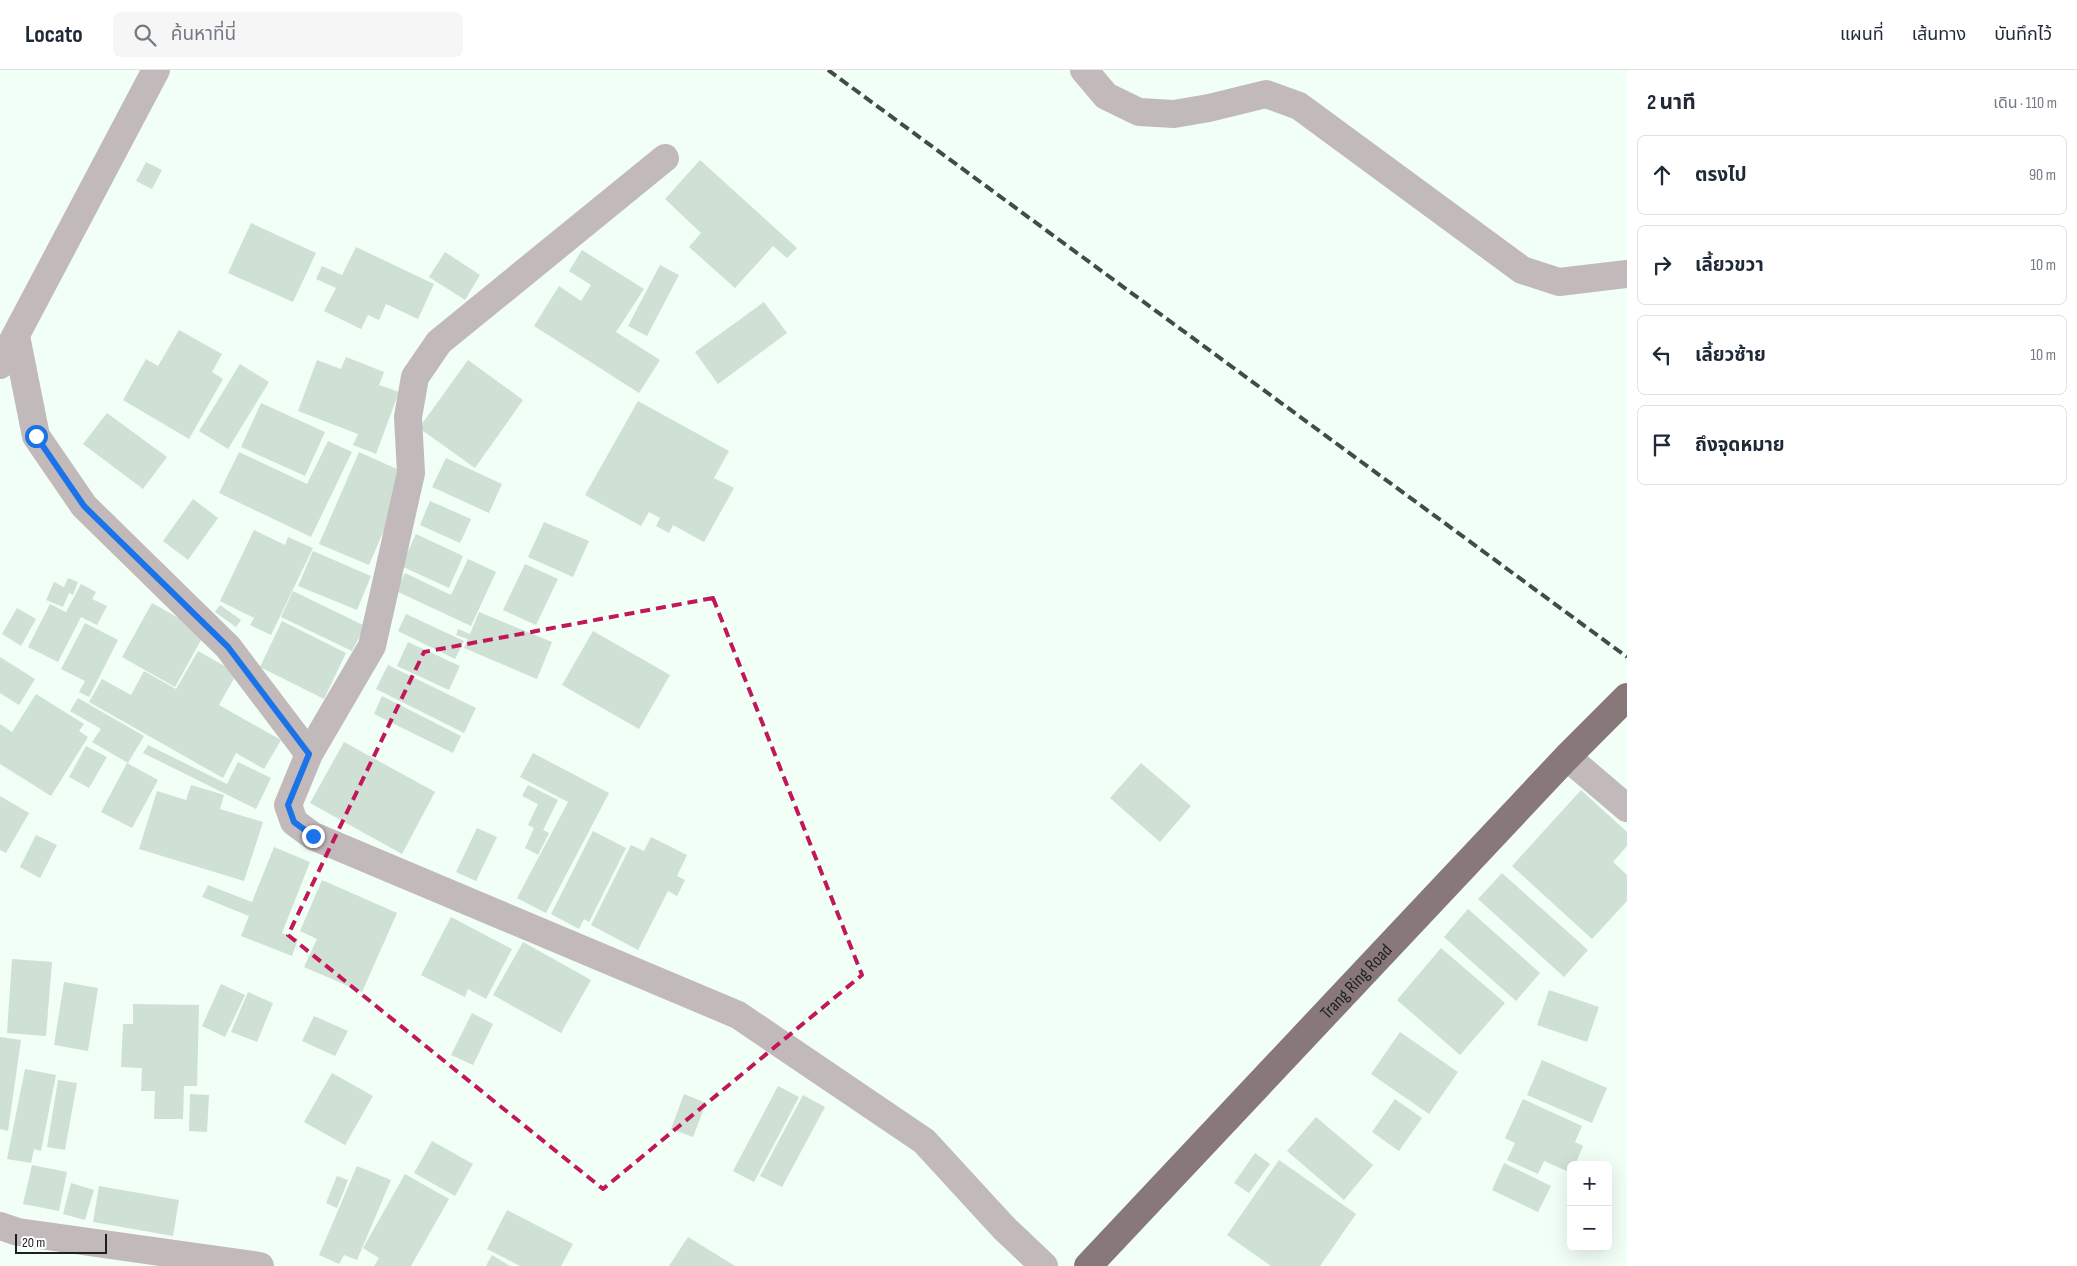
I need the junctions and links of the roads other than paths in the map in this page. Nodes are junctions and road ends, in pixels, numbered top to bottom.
1 (156, 70) edge
2 (1084, 70) edge
3 (665, 158) dead end
4 (1627, 274) edge
5 (16, 336) junction
6 (0, 365) edge
7 (1627, 698) edge
8 (309, 754) junction
9 (1567, 757) junction
10 (1627, 808) edge
11 (0, 1226) edge
12 (260, 1266) edge
13 (1044, 1266) edge
14 (1088, 1266) edge

1 - 5 street
2 - 4 street
3 - 8 street
5 - 6 street
5 - 8 street
7 - 9 highway, Trang Ring Road
8 - 13 street
9 - 10 street
9 - 14 highway, Trang Ring Road
11 - 12 street

